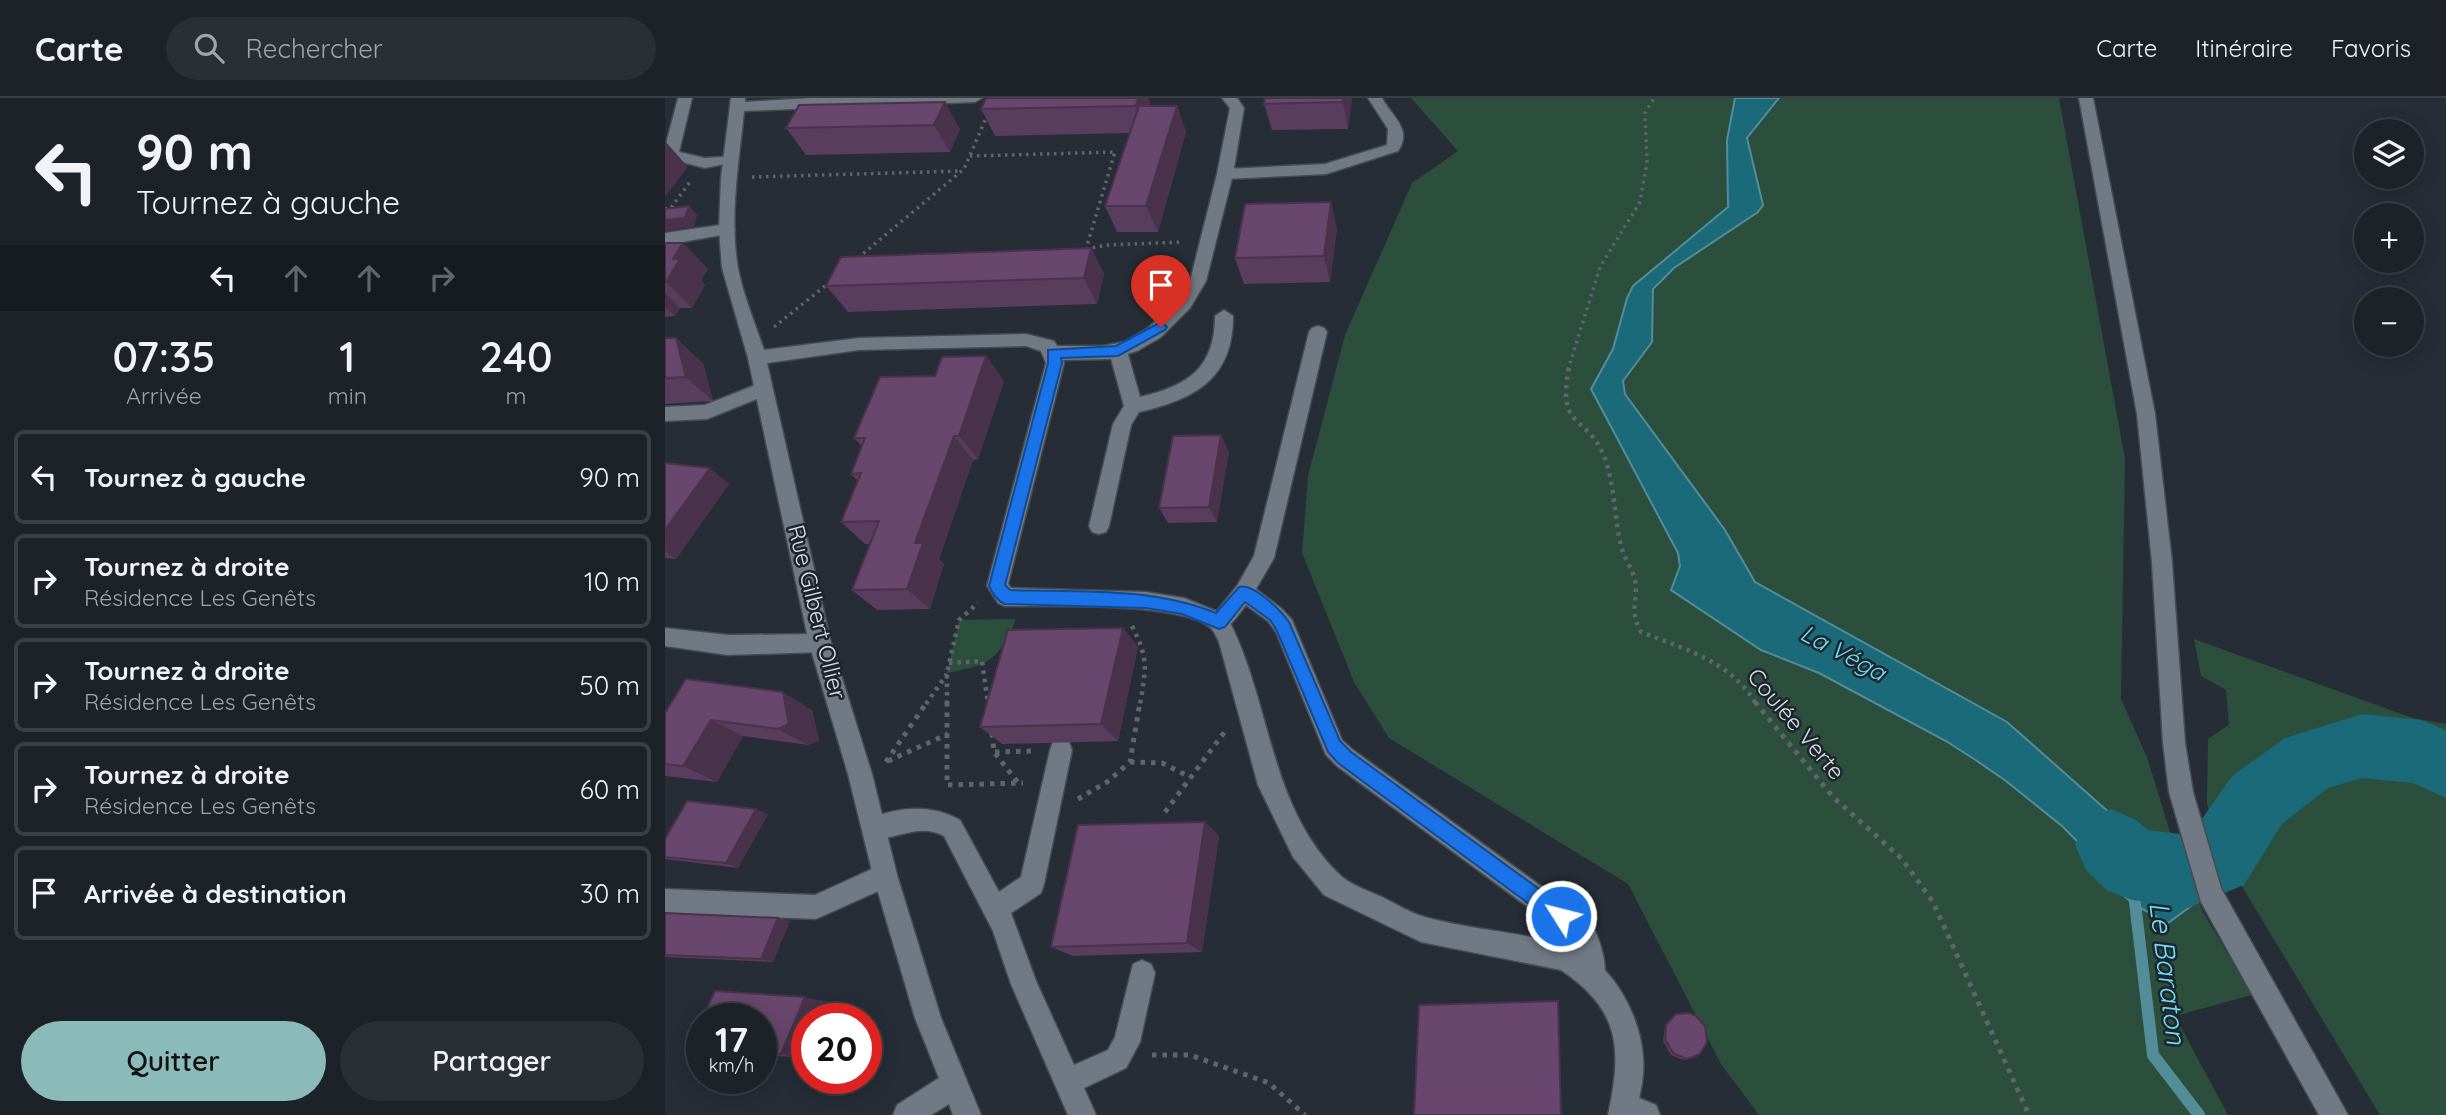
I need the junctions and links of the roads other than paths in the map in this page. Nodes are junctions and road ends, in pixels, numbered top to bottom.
1 (685, 98) edge
2 (757, 98) edge
3 (975, 98) edge
4 (1229, 98) edge
5 (1375, 98) edge
6 (2085, 98) edge
7 (737, 102) edge
8 (730, 168) junction
9 (1225, 174) junction
10 (727, 229) junction
11 (665, 239) edge
12 (1224, 316) dead end
13 (1318, 332) dead end
14 (754, 351) junction
15 (1118, 351) junction
16 (1053, 353) junction
17 (764, 389) junction
18 (1133, 405) junction
19 (665, 414) edge
20 (1099, 526) dead end
21 (1244, 592) junction
22 (1219, 622) junction
23 (665, 637) edge
24 (820, 643) junction
25 (1061, 750) edge
26 (874, 828) junction
27 (885, 875) junction
28 (665, 901) edge
29 (995, 909) junction
30 (1142, 973) dead end
31 (1593, 978) junction
32 (1068, 1082) junction
33 (953, 1085) junction
34 (1630, 1112) edge
35 (907, 1115) edge
36 (967, 1115) edge
37 (1082, 1115) edge
38 (2334, 1115) edge

1 - 8 street
2 - 7 street
3 - 7 street
4 - 9 street
5 - 9 street
6 - 38 street
7 - 8 street, Rue Gilbert Ollier
8 - 10 street, Rue Gilbert Ollier
9 - 15 street
10 - 11 street
10 - 14 street, Rue Gilbert Ollier
12 - 18 street
13 - 21 street
14 - 16 street
14 - 17 street, Rue Gilbert Ollier
15 - 16 street
15 - 18 street
16 - 22 street
17 - 19 street
17 - 24 street, Rue Gilbert Ollier
18 - 20 street
21 - 22 street
21 - 31 street
22 - 31 street
23 - 24 street
24 - 26 street, Rue Gilbert Ollier
25 - 29 street
26 - 27 street, Rue Gilbert Ollier
26 - 29 street
27 - 28 street
27 - 33 street, Rue Gilbert Ollier
29 - 32 street
30 - 32 street
31 - 34 street
32 - 37 street
33 - 35 street
33 - 36 street, Rue Gilbert Ollier

